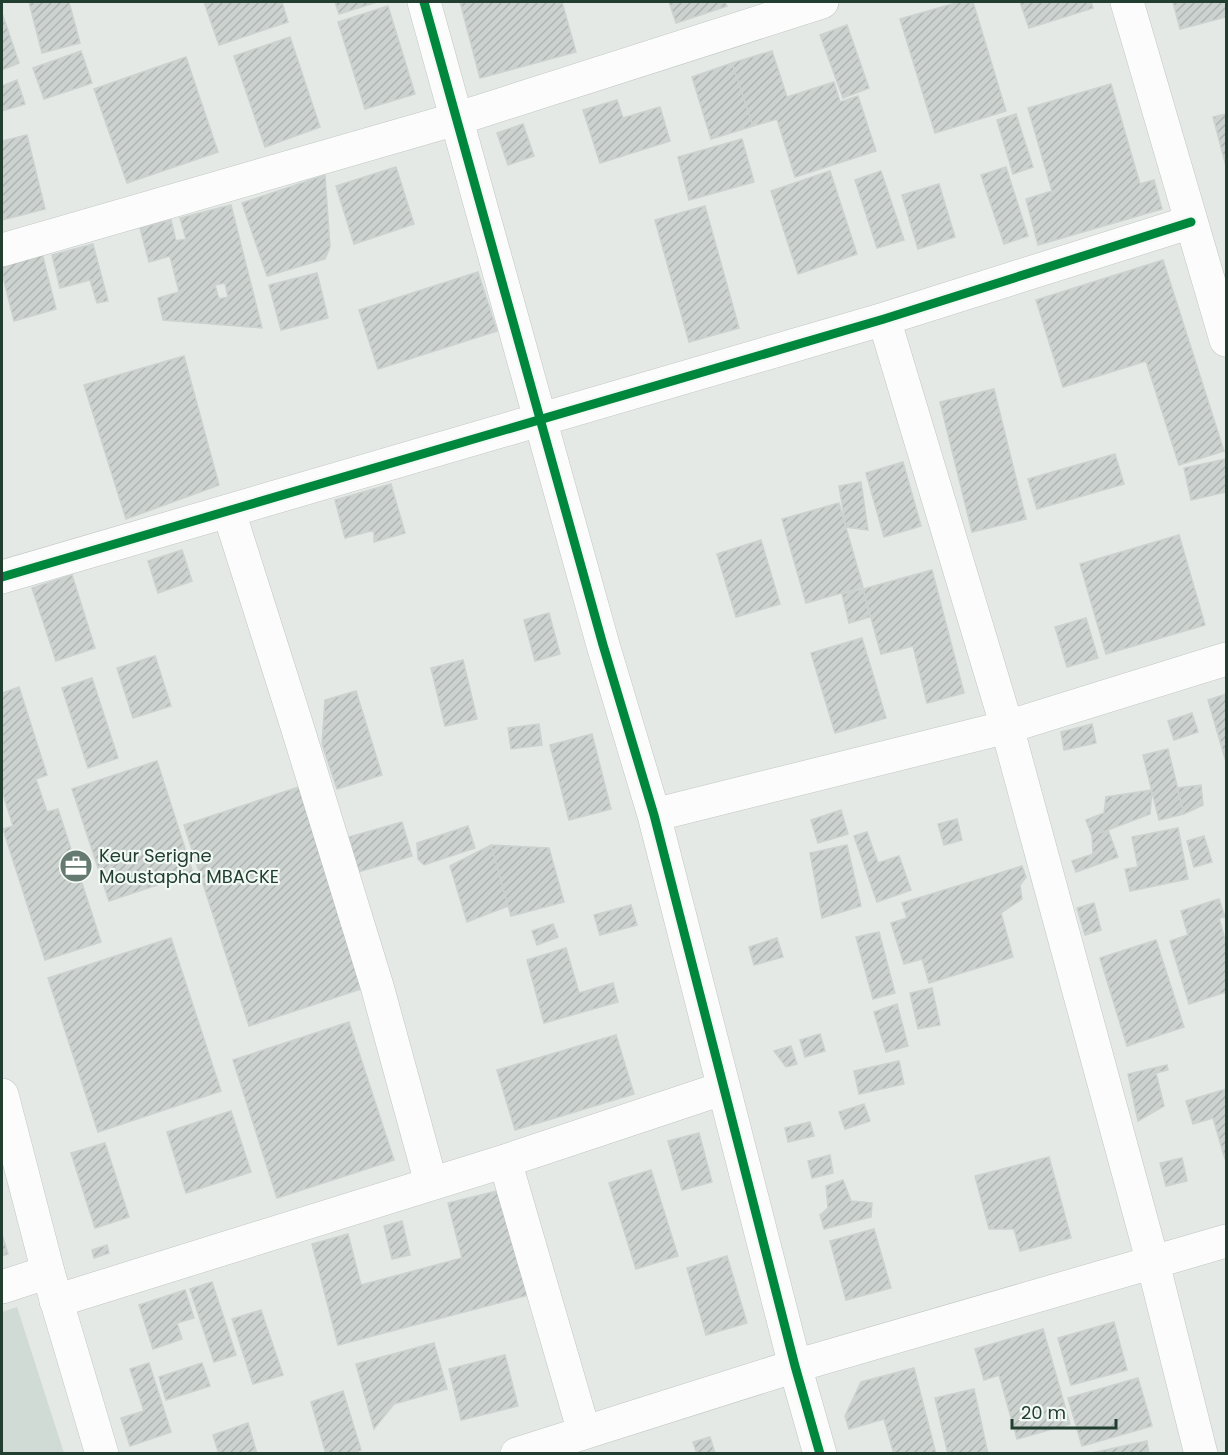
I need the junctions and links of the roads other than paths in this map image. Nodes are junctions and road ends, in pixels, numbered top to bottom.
1 (424, 2) edge
2 (822, 2) edge
3 (1127, 2) edge
4 (456, 119) junction
5 (1191, 222) junction
6 (2, 250) edge
7 (884, 319) junction
8 (1227, 340) edge
9 (540, 421) junction
10 (229, 512) junction
11 (2, 577) edge
12 (1227, 659) edge
13 (1006, 727) junction
14 (654, 815) junction
15 (724, 1088) junction
16 (2, 1095) edge
17 (504, 1161) junction
18 (430, 1183) junction
19 (1227, 1241) edge
20 (1153, 1263) junction
21 (2, 1287) edge
22 (52, 1287) junction
23 (795, 1366) junction
24 (584, 1432) junction
25 (102, 1454) edge
26 (517, 1454) edge
27 (820, 1454) edge
28 (1201, 1454) edge

1 - 4 street
2 - 4 street
3 - 5 street
4 - 6 street
4 - 9 street
5 - 7 street
5 - 8 street
7 - 9 street
7 - 13 street
9 - 10 street
9 - 14 street
10 - 11 street
10 - 18 street
12 - 13 street
13 - 14 street
13 - 20 street
14 - 15 street
15 - 17 street
15 - 23 street
16 - 22 street
17 - 18 street
17 - 24 street
18 - 22 street
19 - 20 street
20 - 23 street
20 - 28 street
21 - 22 street
22 - 25 street
23 - 24 street
23 - 27 street
24 - 26 street

